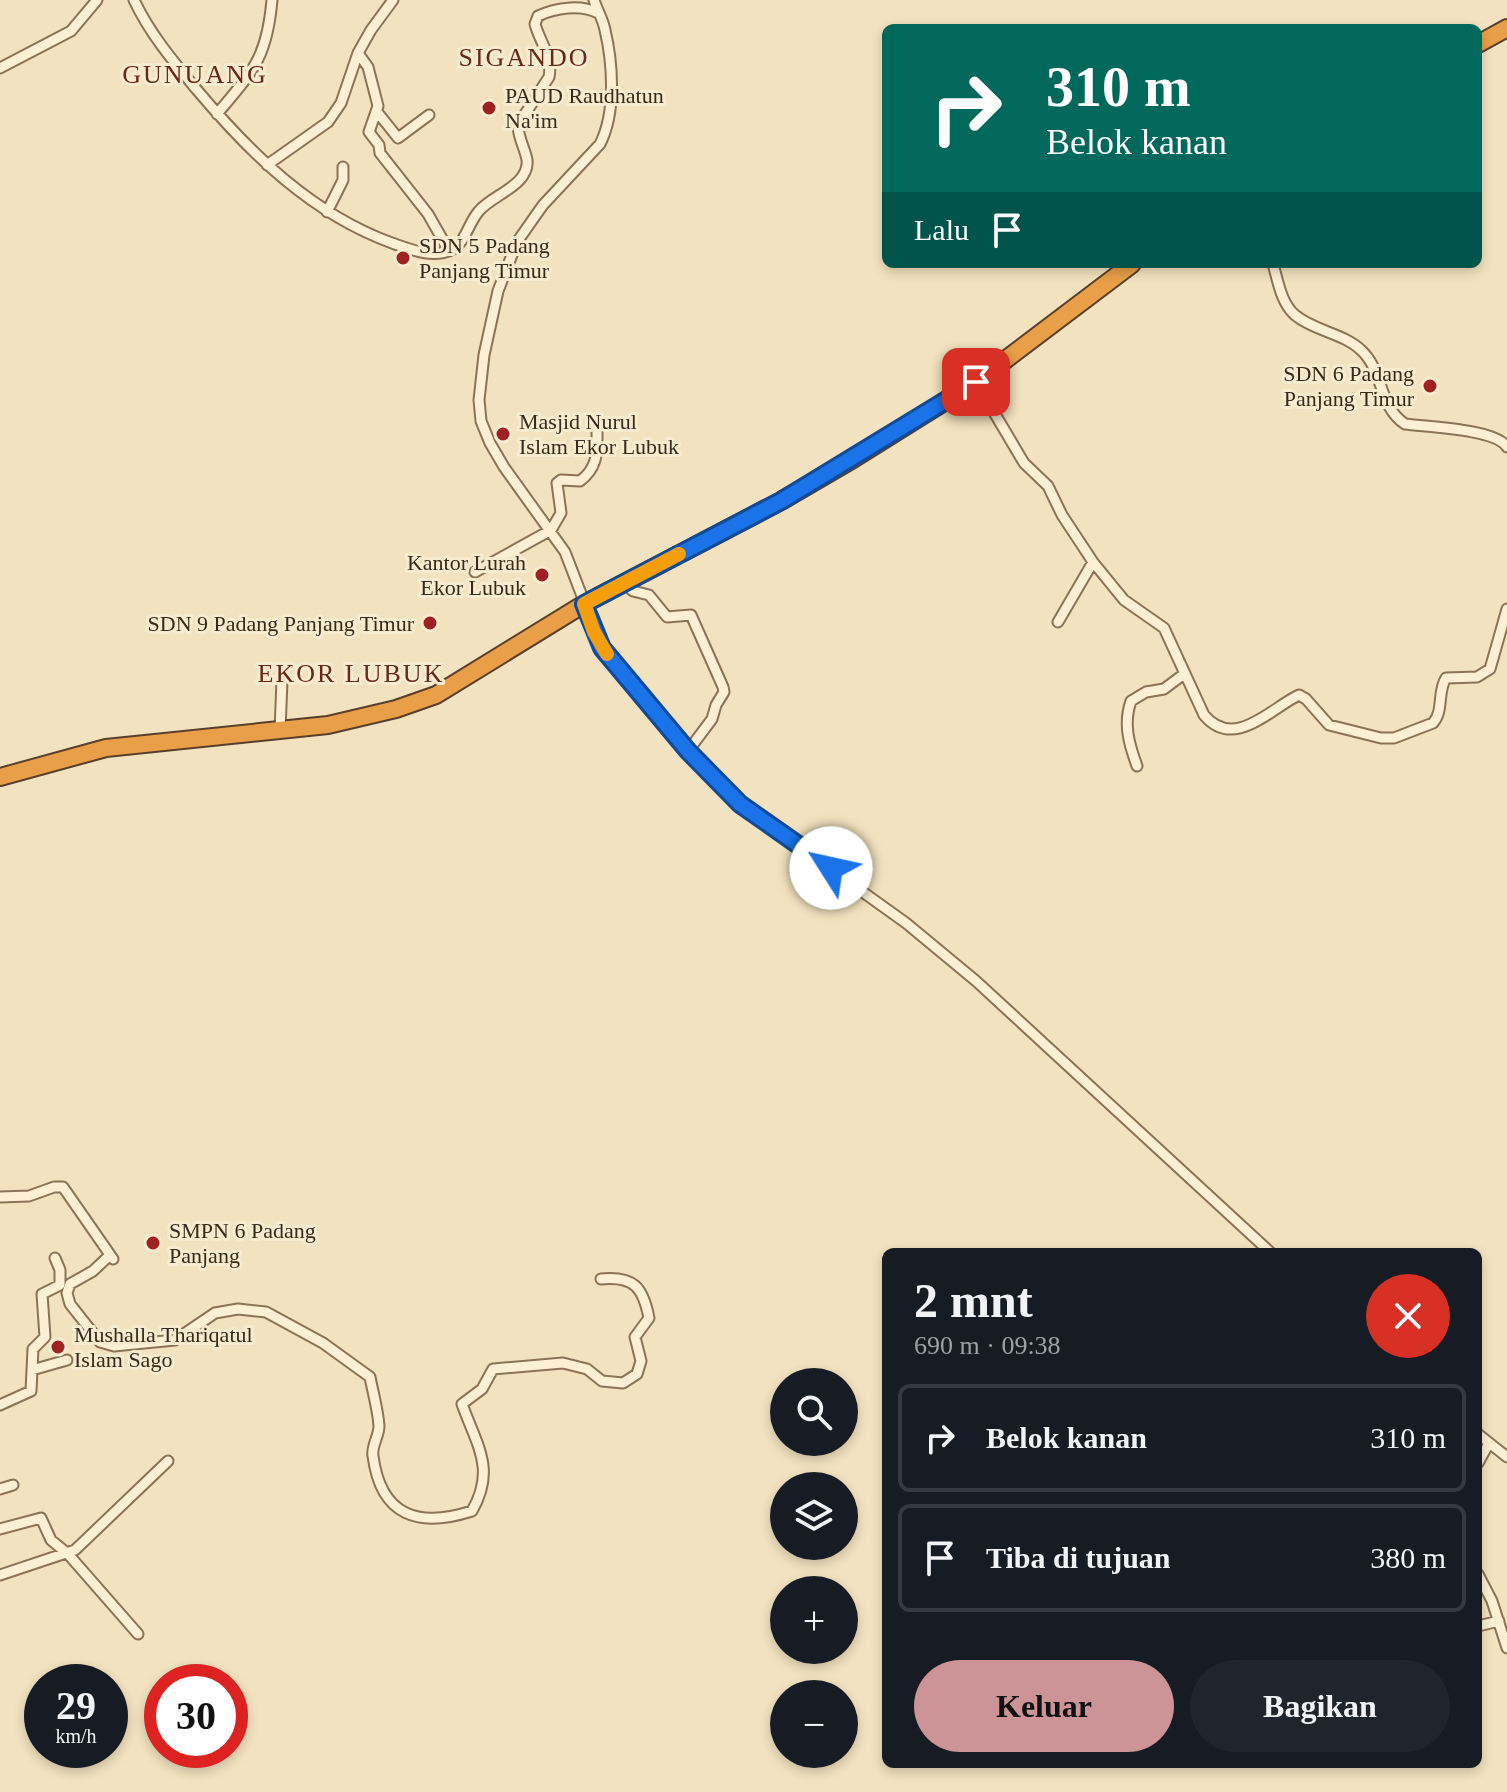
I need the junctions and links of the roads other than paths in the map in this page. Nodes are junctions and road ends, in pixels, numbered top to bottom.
1 (97, 0) edge
2 (134, 0) edge
3 (272, 0) edge
4 (393, 0) edge
5 (594, 0) edge
6 (598, 13) junction
7 (1507, 28) edge
8 (1482, 42) edge
9 (358, 53) junction
10 (0, 68) edge
11 (378, 113) junction
12 (217, 114) junction
13 (429, 115) dead end
14 (267, 165) junction
15 (343, 167) dead end
16 (327, 212) junction
17 (449, 251) junction
18 (1127, 268) edge
19 (1274, 268) edge
20 (976, 382) junction
21 (597, 429) dead end
22 (1507, 447) edge
23 (551, 530) junction
24 (1093, 562) junction
25 (475, 572) dead end
26 (623, 583) junction
27 (584, 604) junction
28 (1507, 609) edge
29 (1058, 622) dead end
30 (1184, 674) junction
31 (282, 680) dead end
32 (280, 731) junction
33 (688, 751) junction
34 (1137, 766) dead end
35 (0, 777) edge
36 (0, 1197) edge
37 (1266, 1248) edge
38 (55, 1258) dead end
39 (601, 1279) dead end
40 (67, 1360) dead end
41 (32, 1370) junction
42 (0, 1405) edge
43 (1482, 1437) edge
44 (1489, 1443) junction
45 (1482, 1456) edge
46 (1507, 1457) edge
47 (168, 1461) dead end
48 (13, 1485) dead end
49 (0, 1489) edge
50 (0, 1529) edge
51 (68, 1554) junction
52 (0, 1575) edge
53 (1482, 1580) edge
54 (1499, 1621) junction
55 (1482, 1625) edge
56 (138, 1634) dead end
57 (1507, 1648) edge

1 - 10 street
2 - 12 street
3 - 12 street
4 - 9 street
5 - 6 street
6 - 17 street
6 - 23 street
7 - 8 highway
9 - 11 street
9 - 14 street
11 - 13 street
11 - 17 street
12 - 14 street
14 - 16 street
15 - 16 street
16 - 17 street
18 - 20 highway
19 - 22 street
20 - 24 street
20 - 26 highway
21 - 23 street
23 - 25 street
23 - 27 street
24 - 29 street
24 - 30 street
26 - 27 highway
26 - 33 street
27 - 32 highway
27 - 33 street
28 - 30 street
30 - 34 street
31 - 32 street
32 - 35 highway
33 - 37 street
36 - 39 street
38 - 41 street
40 - 41 street
41 - 42 street
43 - 44 street
44 - 45 street
44 - 46 street
47 - 51 street
48 - 49 street
50 - 51 street
51 - 52 street
51 - 56 street
53 - 54 street
54 - 55 street
54 - 57 street

